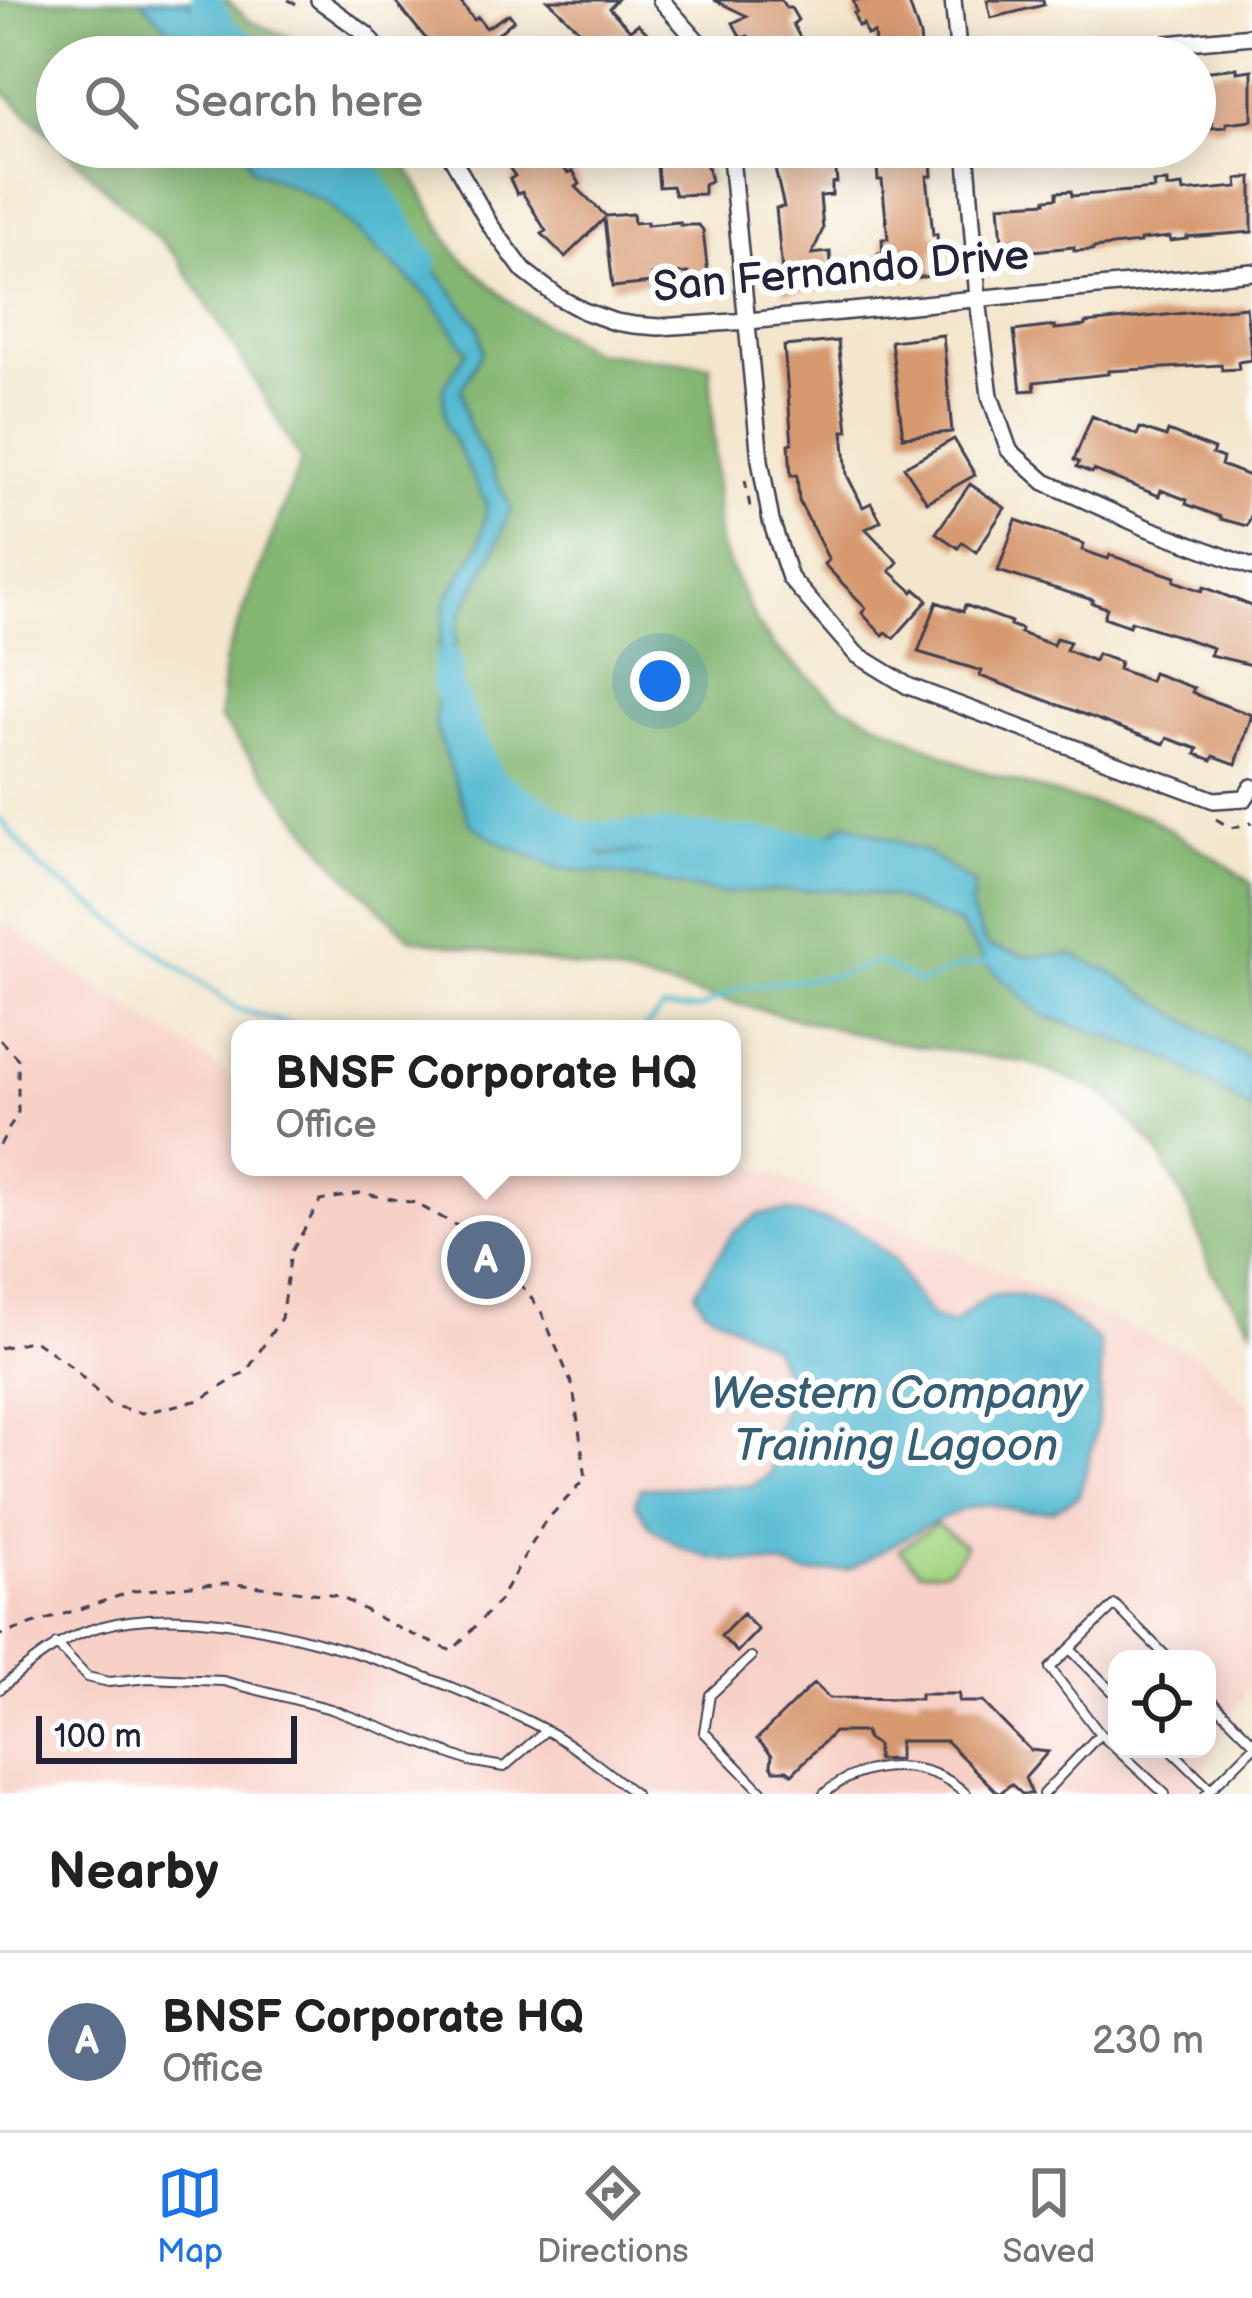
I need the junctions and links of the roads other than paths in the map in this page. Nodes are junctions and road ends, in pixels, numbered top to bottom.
1 (319, 0) edge
2 (661, 0) edge
3 (953, 0) edge
4 (368, 36) edge
5 (692, 36) edge
6 (956, 36) edge
7 (1252, 36) edge
8 (1216, 39) edge
9 (458, 168) edge
10 (732, 168) edge
11 (968, 168) edge
12 (1252, 272) edge
13 (978, 298) junction
14 (748, 321) junction
15 (1252, 567) edge
16 (1248, 792) edge
17 (56, 1644) junction
18 (1070, 1649) junction
19 (1160, 1650) edge
20 (751, 1657) dead end
21 (1108, 1687) edge
22 (0, 1689) edge
23 (1216, 1706) edge
24 (545, 1731) junction
25 (1100, 1734) junction
26 (1252, 1744) edge
27 (1178, 1758) edge
28 (1208, 1792) edge
29 (635, 1794) edge
30 (764, 1794) edge
31 (824, 1794) edge
32 (966, 1794) edge
33 (1043, 1794) edge
34 (1165, 1794) edge

1 - 4 street
2 - 5 street
3 - 6 street
7 - 8 street
9 - 14 street, San Fernando Drive
10 - 14 street
11 - 13 street
12 - 13 street, San Fernando Drive
13 - 14 street, San Fernando Drive
13 - 15 street
14 - 16 street
17 - 22 lane
17 - 24 lane
17 - 24 lane
18 - 19 lane
18 - 21 lane
18 - 25 lane
20 - 30 lane
23 - 26 lane
24 - 29 lane
25 - 33 lane
25 - 34 lane
26 - 28 lane
27 - 28 lane
31 - 32 lane

